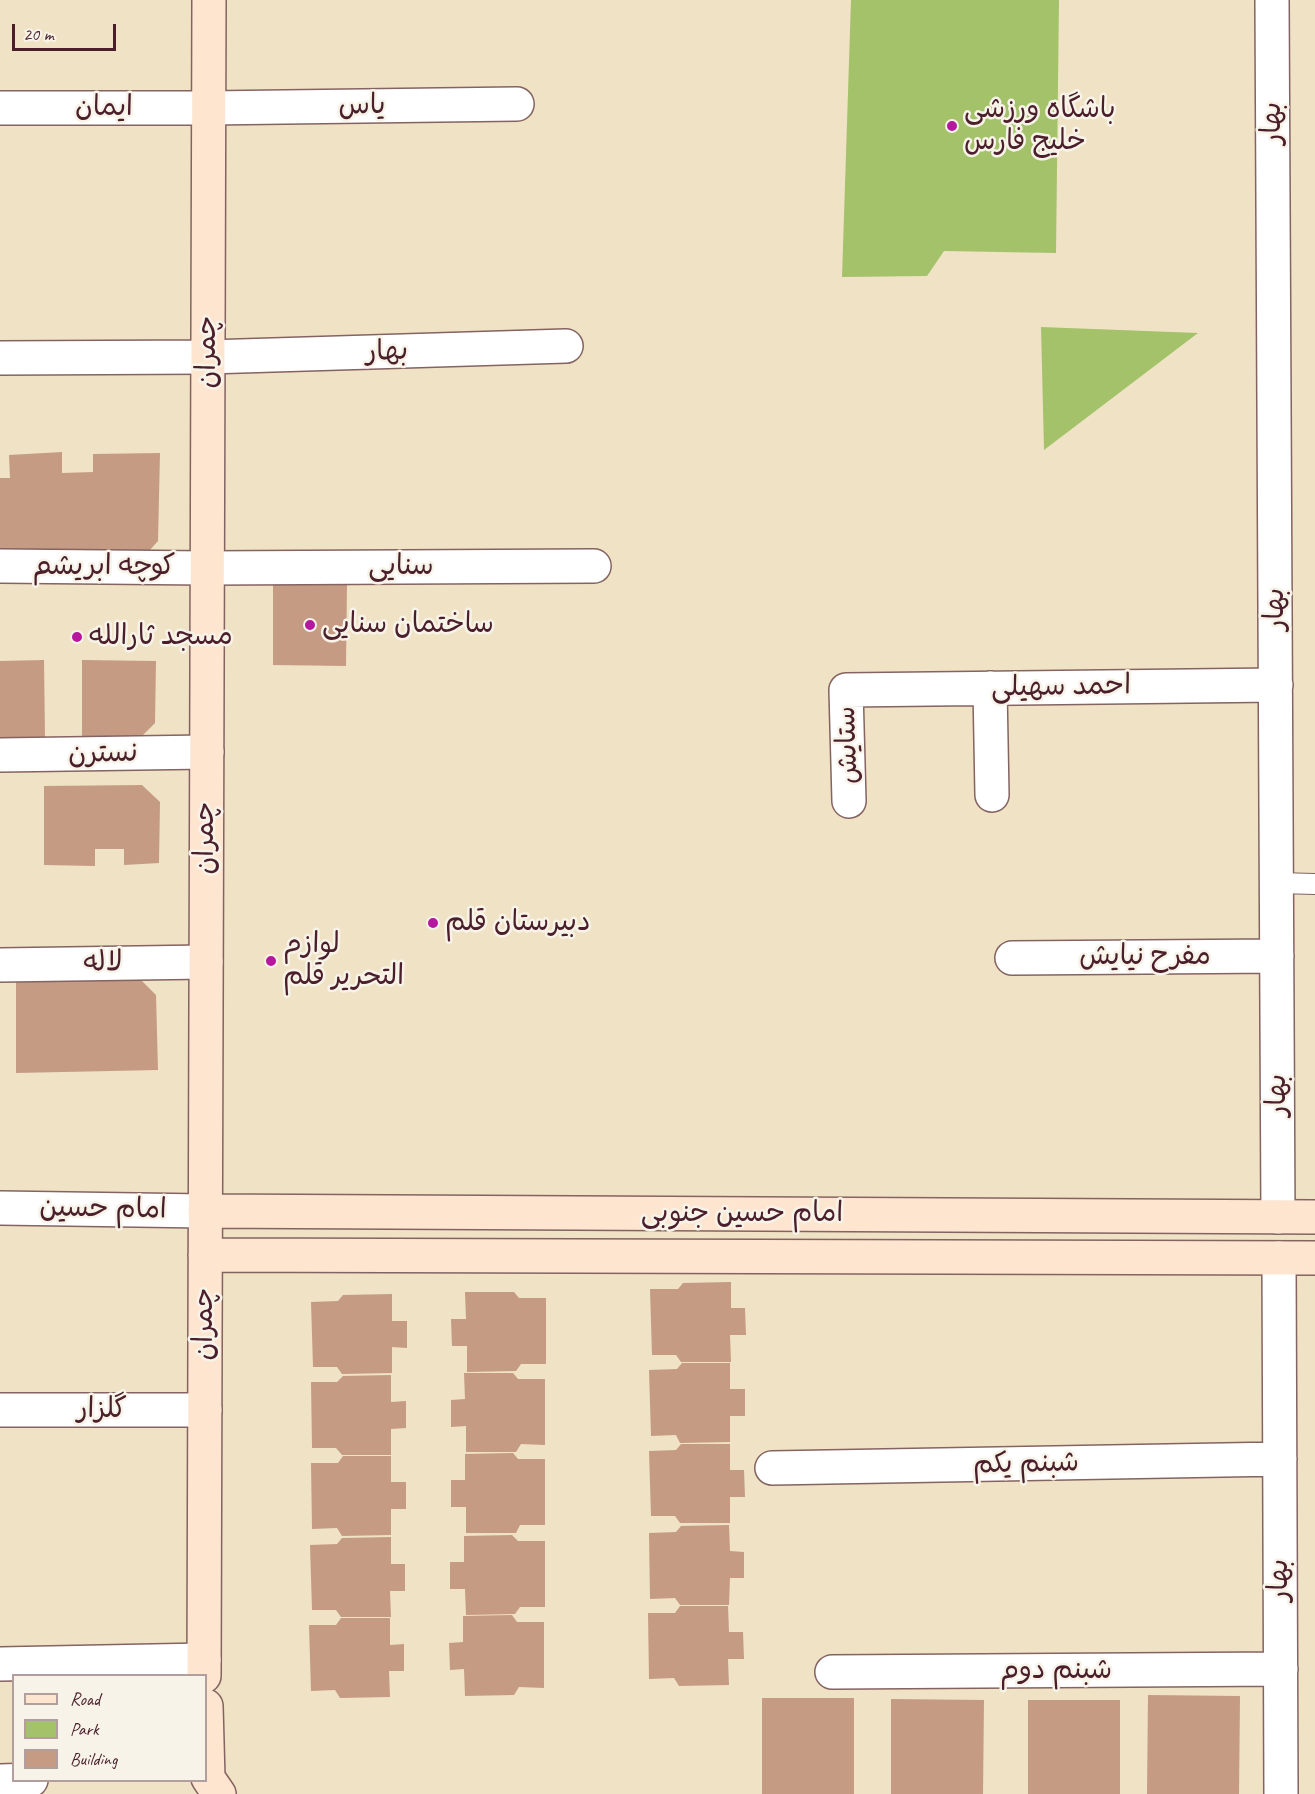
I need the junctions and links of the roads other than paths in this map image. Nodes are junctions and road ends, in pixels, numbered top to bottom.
1 (208, 0) edge
2 (1272, 0) edge
3 (517, 104) dead end
4 (0, 108) edge
5 (208, 108) junction
6 (566, 346) dead end
7 (208, 357) junction
8 (0, 358) edge
9 (594, 566) dead end
10 (0, 567) edge
11 (207, 568) junction
12 (1276, 685) junction
13 (990, 688) junction
14 (846, 690) joint
15 (207, 752) junction
16 (0, 755) edge
17 (992, 795) dead end
18 (849, 801) dead end
19 (1277, 883) junction
20 (1315, 884) edge
21 (1277, 956) junction
22 (1012, 958) dead end
23 (206, 962) junction
24 (0, 965) edge
25 (0, 1208) edge
26 (205, 1211) junction
27 (1278, 1217) junction
28 (1315, 1217) edge
29 (205, 1256) junction
30 (1279, 1258) junction
31 (1315, 1258) edge
32 (0, 1410) edge
33 (205, 1410) junction
34 (1280, 1459) junction
35 (772, 1468) dead end
36 (0, 1664) edge
37 (204, 1668) edge
38 (1281, 1669) junction
39 (832, 1672) dead end
40 (1281, 1794) edge

1 - 5 street, چمران
2 - 12 street, بهار
3 - 5 street, یاس
4 - 5 street, ایمان
5 - 7 street, چمران
6 - 7 street, بهار
7 - 8 street, بهار
7 - 11 street, چمران
9 - 11 street, سنایی
10 - 11 street, کوچه ابریشم
11 - 15 street, چمران
12 - 13 street, احمد سهیلی
12 - 19 street, بهار
13 - 14 street, احمد سهیلی
13 - 17 street
14 - 18 street, ستایش
15 - 16 street, نسترن
15 - 23 street, چمران
19 - 20 lane
19 - 21 street, بهار
21 - 22 street, مفرح نیایش
21 - 27 street, بهار
23 - 24 street, لاله
23 - 26 street, چمران
25 - 26 street, امام حسین
26 - 27 street, امام حسین جنوبی
26 - 29 street, چمران
27 - 28 street
27 - 30 street
29 - 30 street, امام حسین جنوبی
29 - 33 street, چمران
30 - 31 street
30 - 34 street, بهار
32 - 33 street, گلزار
33 - 37 street, چمران
34 - 35 street, شبنم یکم
34 - 38 street, بهار
36 - 37 street
38 - 39 street, شبنم دوم
38 - 40 street, بهار

